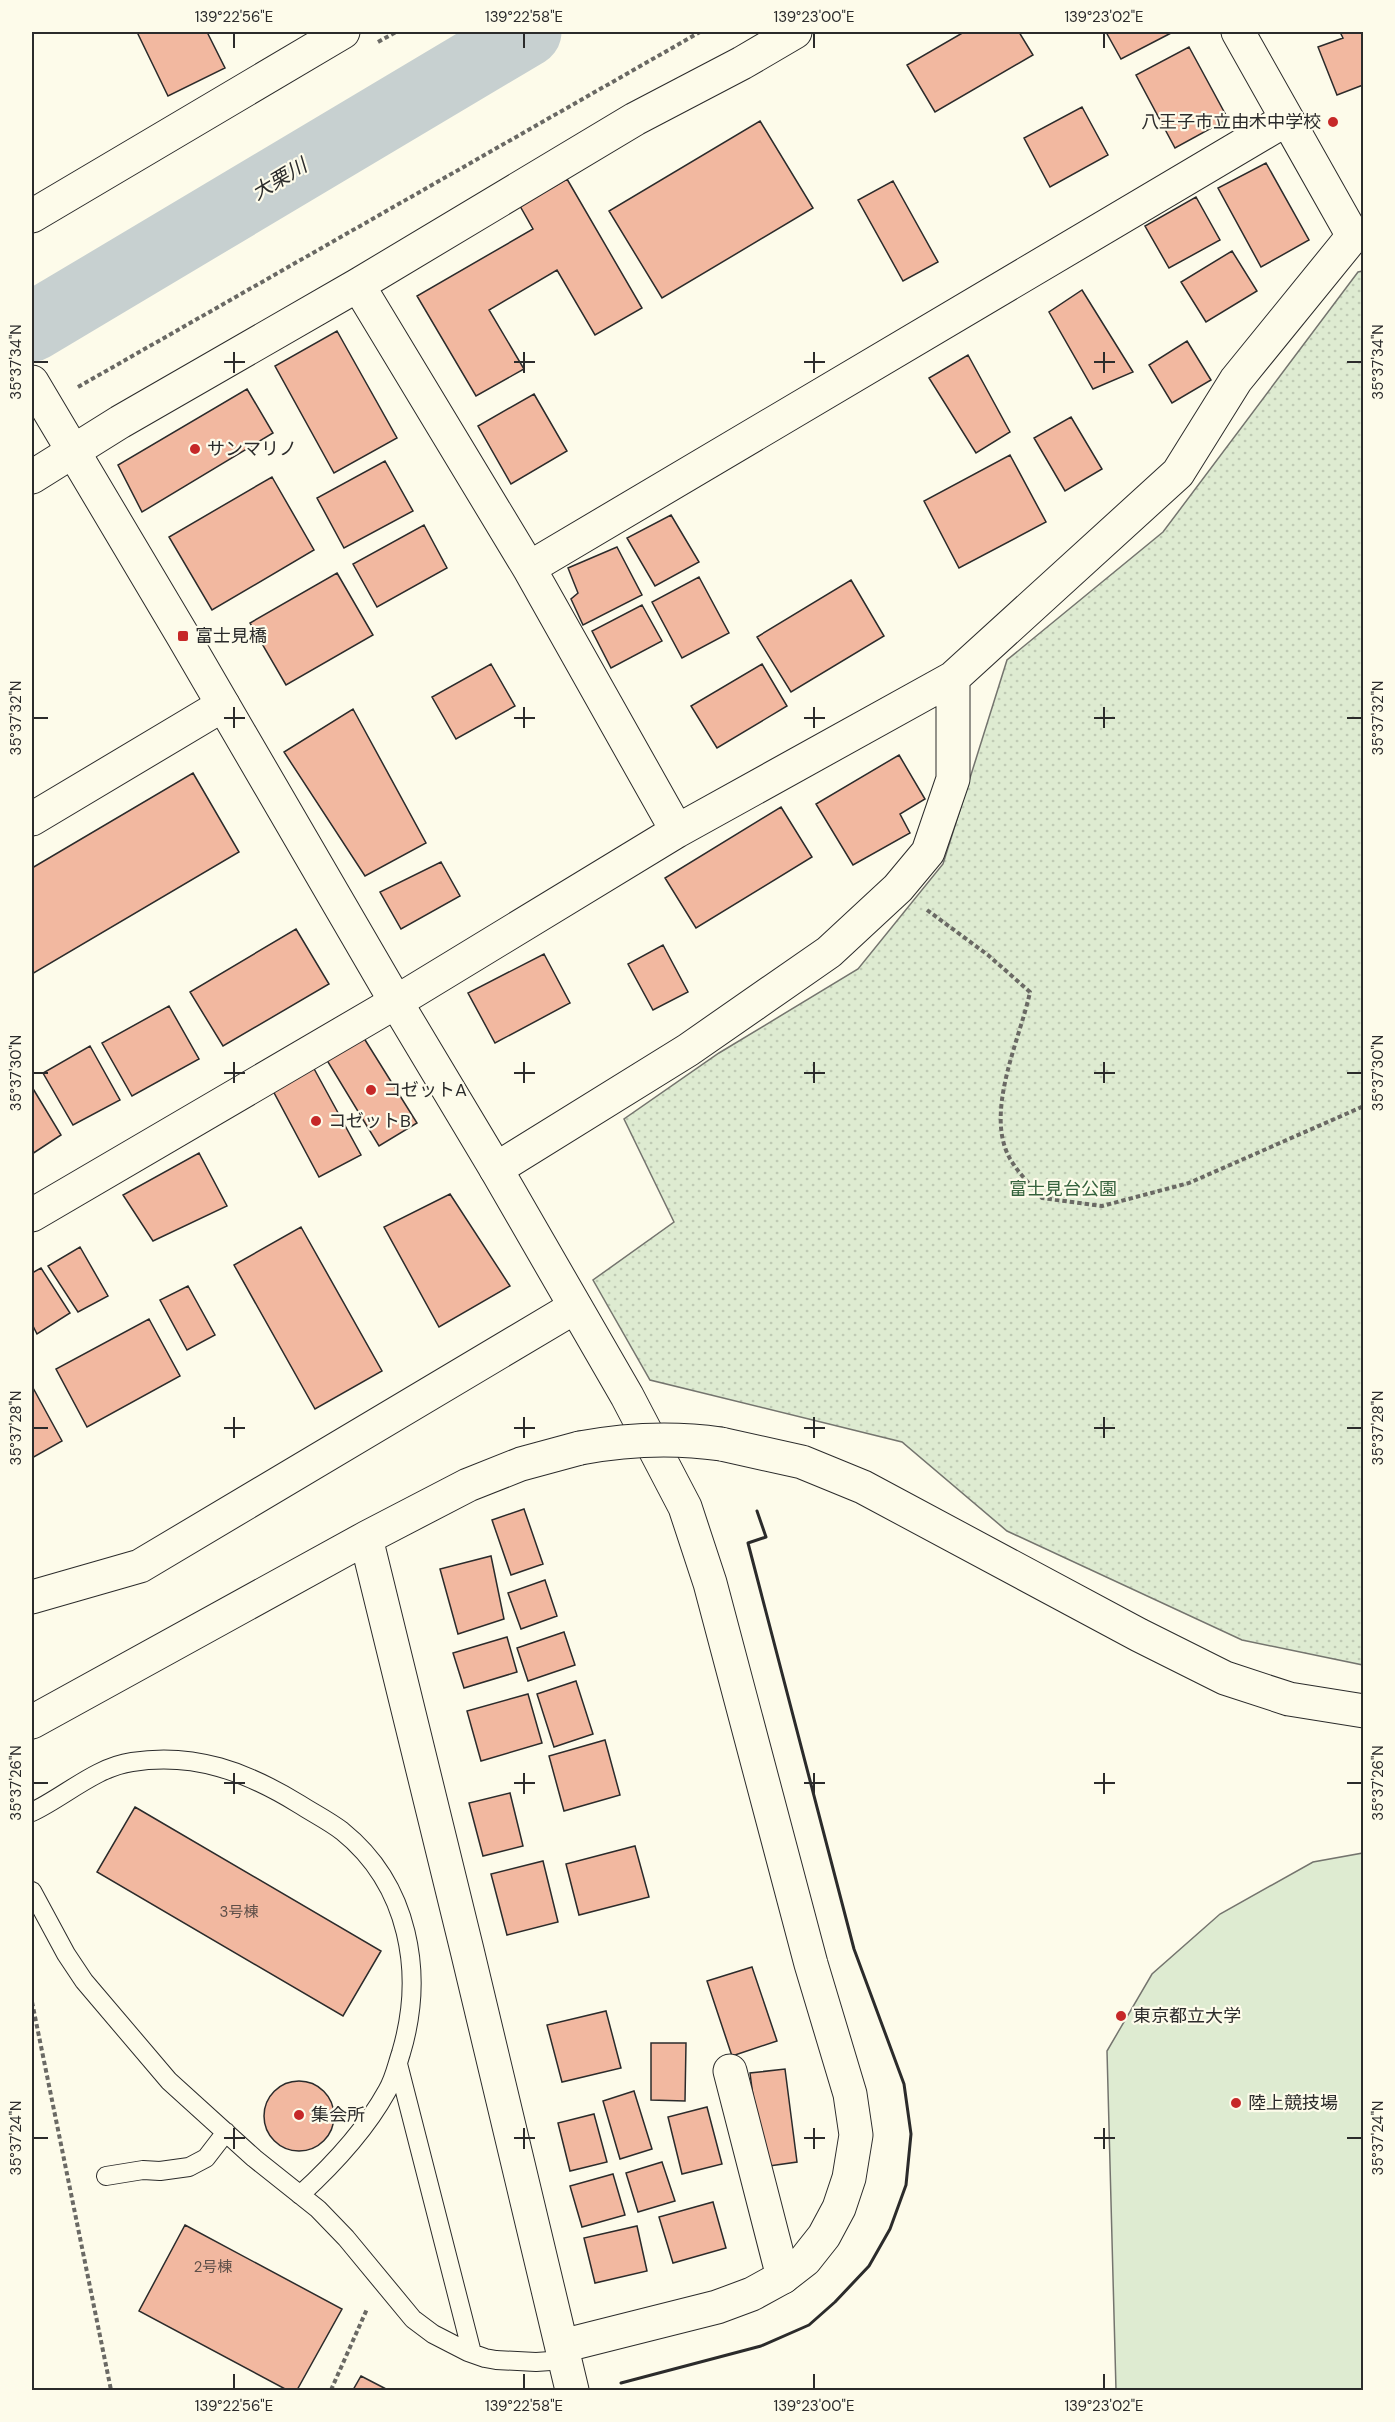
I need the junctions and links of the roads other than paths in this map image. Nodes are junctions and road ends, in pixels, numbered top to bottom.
1 (343, 32) edge
2 (795, 32) edge
3 (1238, 32) edge
4 (1287, 119) junction
5 (32, 216) edge
6 (1358, 236) edge
7 (358, 285) junction
8 (39, 395) edge
9 (74, 453) junction
10 (32, 477) edge
11 (529, 568) junction
12 (953, 678) junction
13 (223, 705) junction
14 (32, 819) edge
15 (677, 831) junction
16 (396, 1002) junction
17 (496, 1169) junction
18 (32, 1215) edge
19 (575, 1307) junction
20 (366, 1538) junction
21 (32, 1597) edge
22 (1364, 1711) edge
23 (32, 1722) edge
24 (32, 1812) edge
25 (32, 1891) edge
26 (398, 2064) junction
27 (730, 2071) dead end
28 (226, 2132) junction
29 (106, 2176) dead end
30 (300, 2195) junction
31 (783, 2277) junction
32 (472, 2353) junction
33 (566, 2366) edge

1 - 5 street
2 - 7 street
3 - 4 street
4 - 6 street
4 - 11 street
6 - 12 street
7 - 9 street
7 - 11 street
8 - 9 street
9 - 10 street
9 - 13 street
11 - 15 street
12 - 15 street
12 - 17 street
13 - 14 street
13 - 16 street
15 - 16 street
16 - 17 street
16 - 18 street
17 - 19 street
19 - 21 street
19 - 31 street
20 - 22 street, bridge
20 - 23 street
20 - 33 street
24 - 26 lane
25 - 28 lane
26 - 30 lane
26 - 32 lane
27 - 31 street
28 - 29 lane
28 - 30 lane
30 - 32 lane
31 - 33 street
32 - 33 lane

